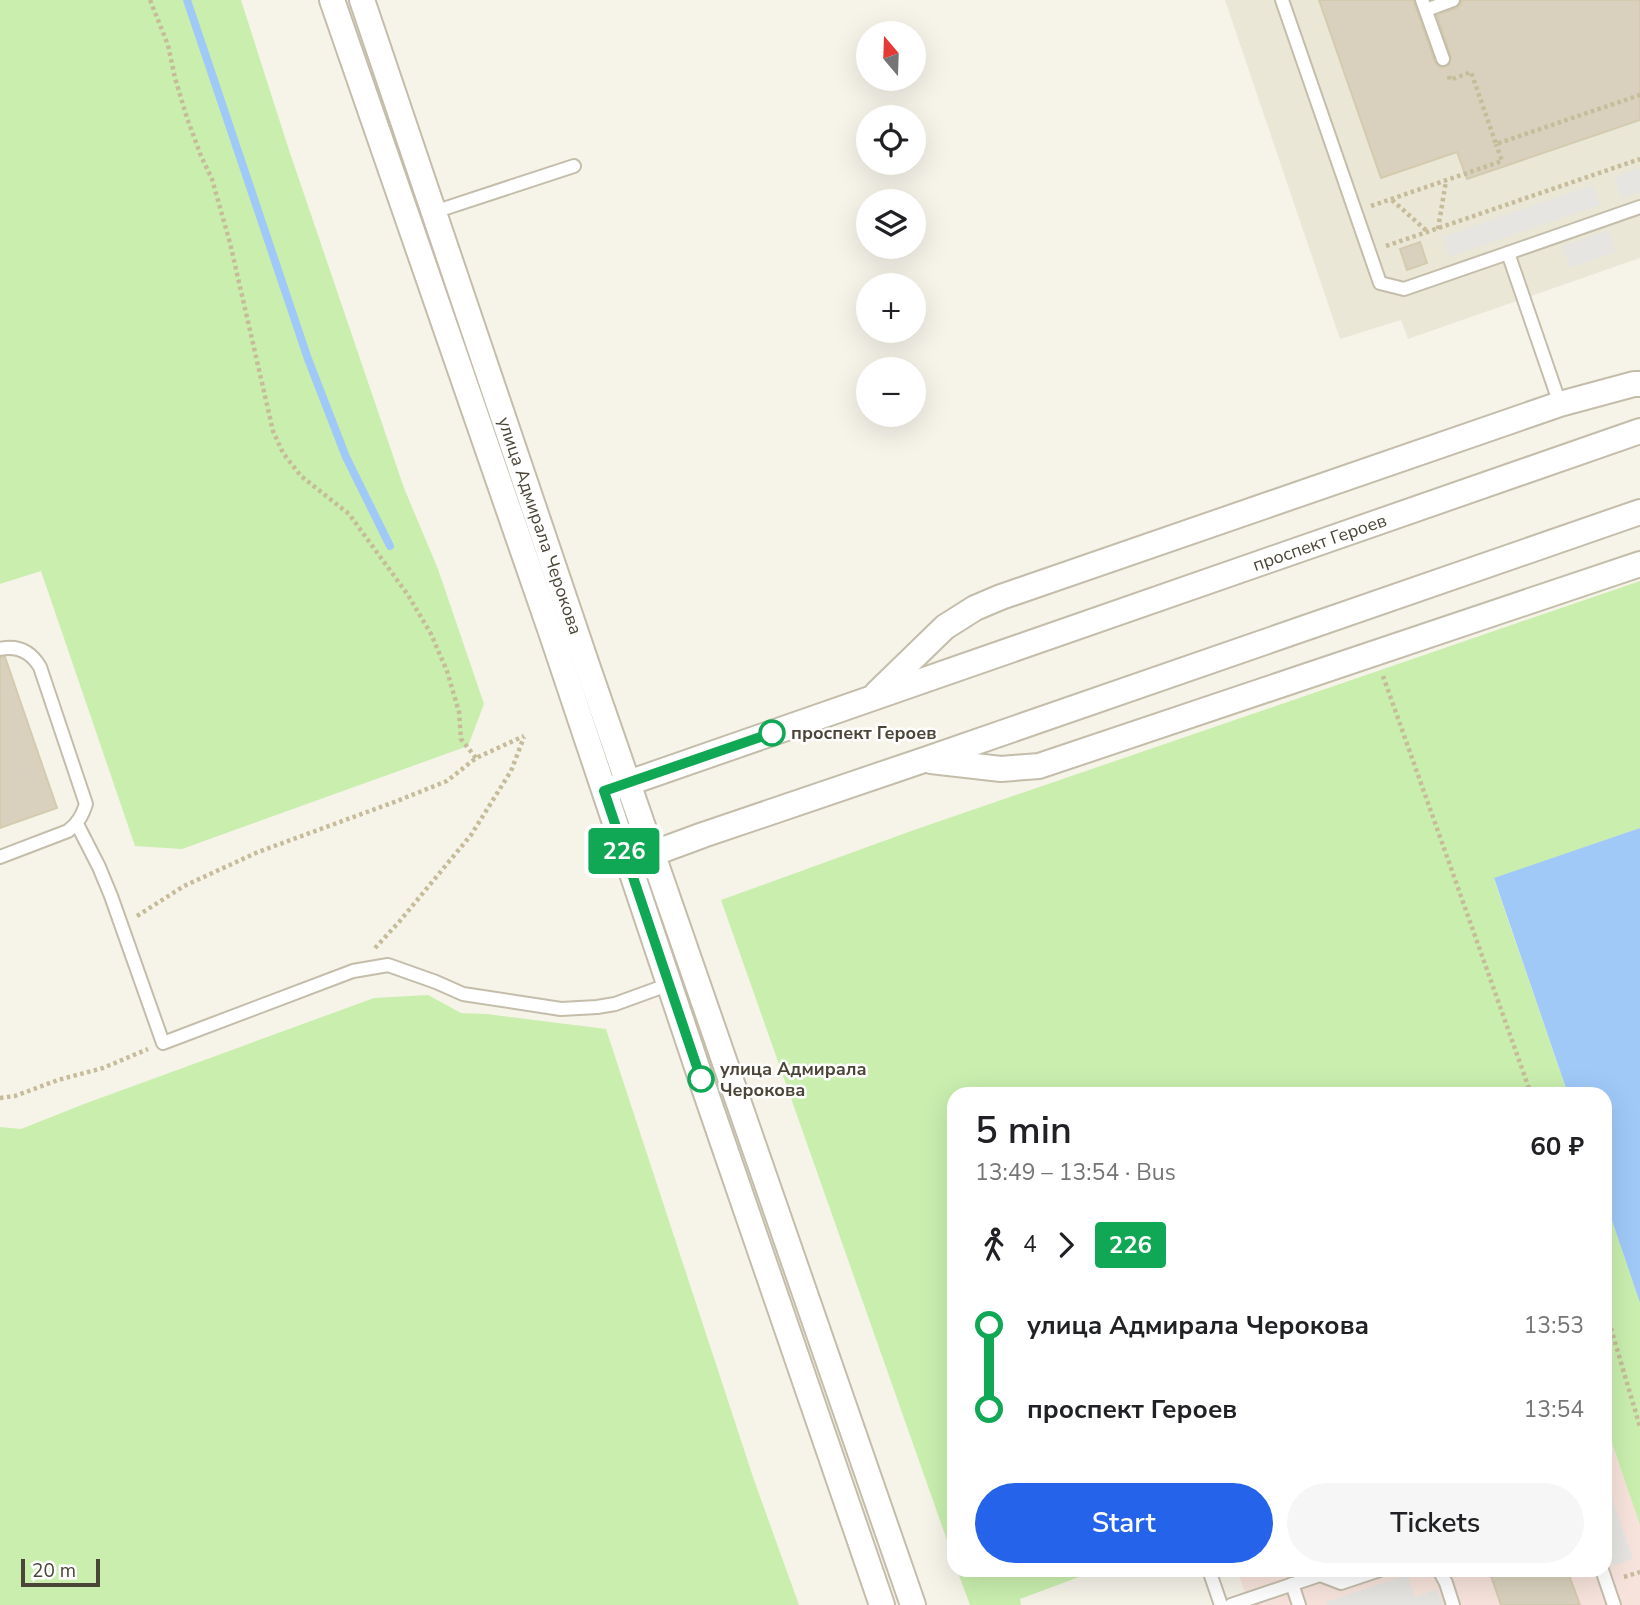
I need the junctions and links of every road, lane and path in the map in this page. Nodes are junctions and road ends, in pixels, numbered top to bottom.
1 (150, 0) edge
2 (332, 0) edge
3 (362, 0) edge
4 (1282, 0) edge
5 (1453, 0) edge
6 (1424, 5) edge
7 (1443, 59) joint
8 (1640, 95) edge
9 (1496, 144) junction
10 (1640, 159) edge
11 (574, 166) dead end
12 (1446, 181) junction
13 (1391, 199) junction
14 (1640, 207) edge
15 (434, 212) junction
16 (1355, 212) junction
17 (1438, 229) junction
18 (1428, 232) junction
19 (1369, 253) junction
20 (1508, 253) junction
21 (1640, 384) edge
22 (1560, 404) junction
23 (1640, 431) edge
24 (1640, 512) edge
25 (1640, 564) edge
26 (0, 649) edge
27 (1381, 671) dead end
28 (873, 697) junction
29 (476, 758) junction
30 (924, 760) junction
31 (628, 783) junction
32 (604, 791) junction
33 (77, 824) junction
34 (653, 854) junction
35 (0, 857) edge
36 (628, 863) junction
37 (121, 926) junction
38 (353, 971) junction
39 (670, 984) junction
40 (163, 1043) junction
41 (1529, 1087) edge
42 (0, 1098) edge
43 (1612, 1332) edge
44 (1640, 1427) edge
45 (1211, 1577) edge
46 (1308, 1577) edge
47 (1329, 1577) edge
48 (1359, 1577) edge
49 (1443, 1577) edge
50 (1604, 1577) edge
51 (1292, 1584) junction
52 (882, 1605) edge
53 (913, 1605) edge
54 (1221, 1605) edge
55 (1231, 1605) edge
56 (1299, 1605) edge
57 (1453, 1605) edge
58 (1614, 1605) edge

1 - 29 path
2 - 32 street, улица Адмирала Черокова
3 - 15 street, улица Адмирала Черокова
4 - 16 lane
5 - 6 lane
6 - 7 lane
7 - 9 path
8 - 9 path
9 - 12 path
10 - 17 path
11 - 15 lane
12 - 13 path
12 - 17 path
13 - 16 path
13 - 18 path
14 - 20 lane
15 - 31 street, улица Адмирала Черокова
16 - 19 lane
17 - 18 path
18 - 19 path
19 - 20 lane
20 - 22 lane
21 - 22 street
22 - 28 street
23 - 28 street, проспект Героев
24 - 30 street
25 - 30 street
26 - 33 lane
27 - 41 path
28 - 31 street, проспект Героев
29 - 37 path
29 - 38 path
30 - 34 street
31 - 32 street, проспект Героев
31 - 34 street, улица Адмирала Черокова
32 - 36 street, улица Адмирала Черокова
33 - 35 lane
33 - 37 lane
34 - 36 street
34 - 53 street, улица Адмирала Черокова
36 - 39 street, улица Адмирала Черокова
37 - 40 lane
38 - 39 lane
38 - 40 lane
39 - 52 street, улица Адмирала Черокова
40 - 42 path
43 - 44 path
45 - 54 lane
46 - 51 lane
47 - 48 lane
49 - 57 lane
50 - 58 lane
51 - 55 lane
51 - 56 lane

